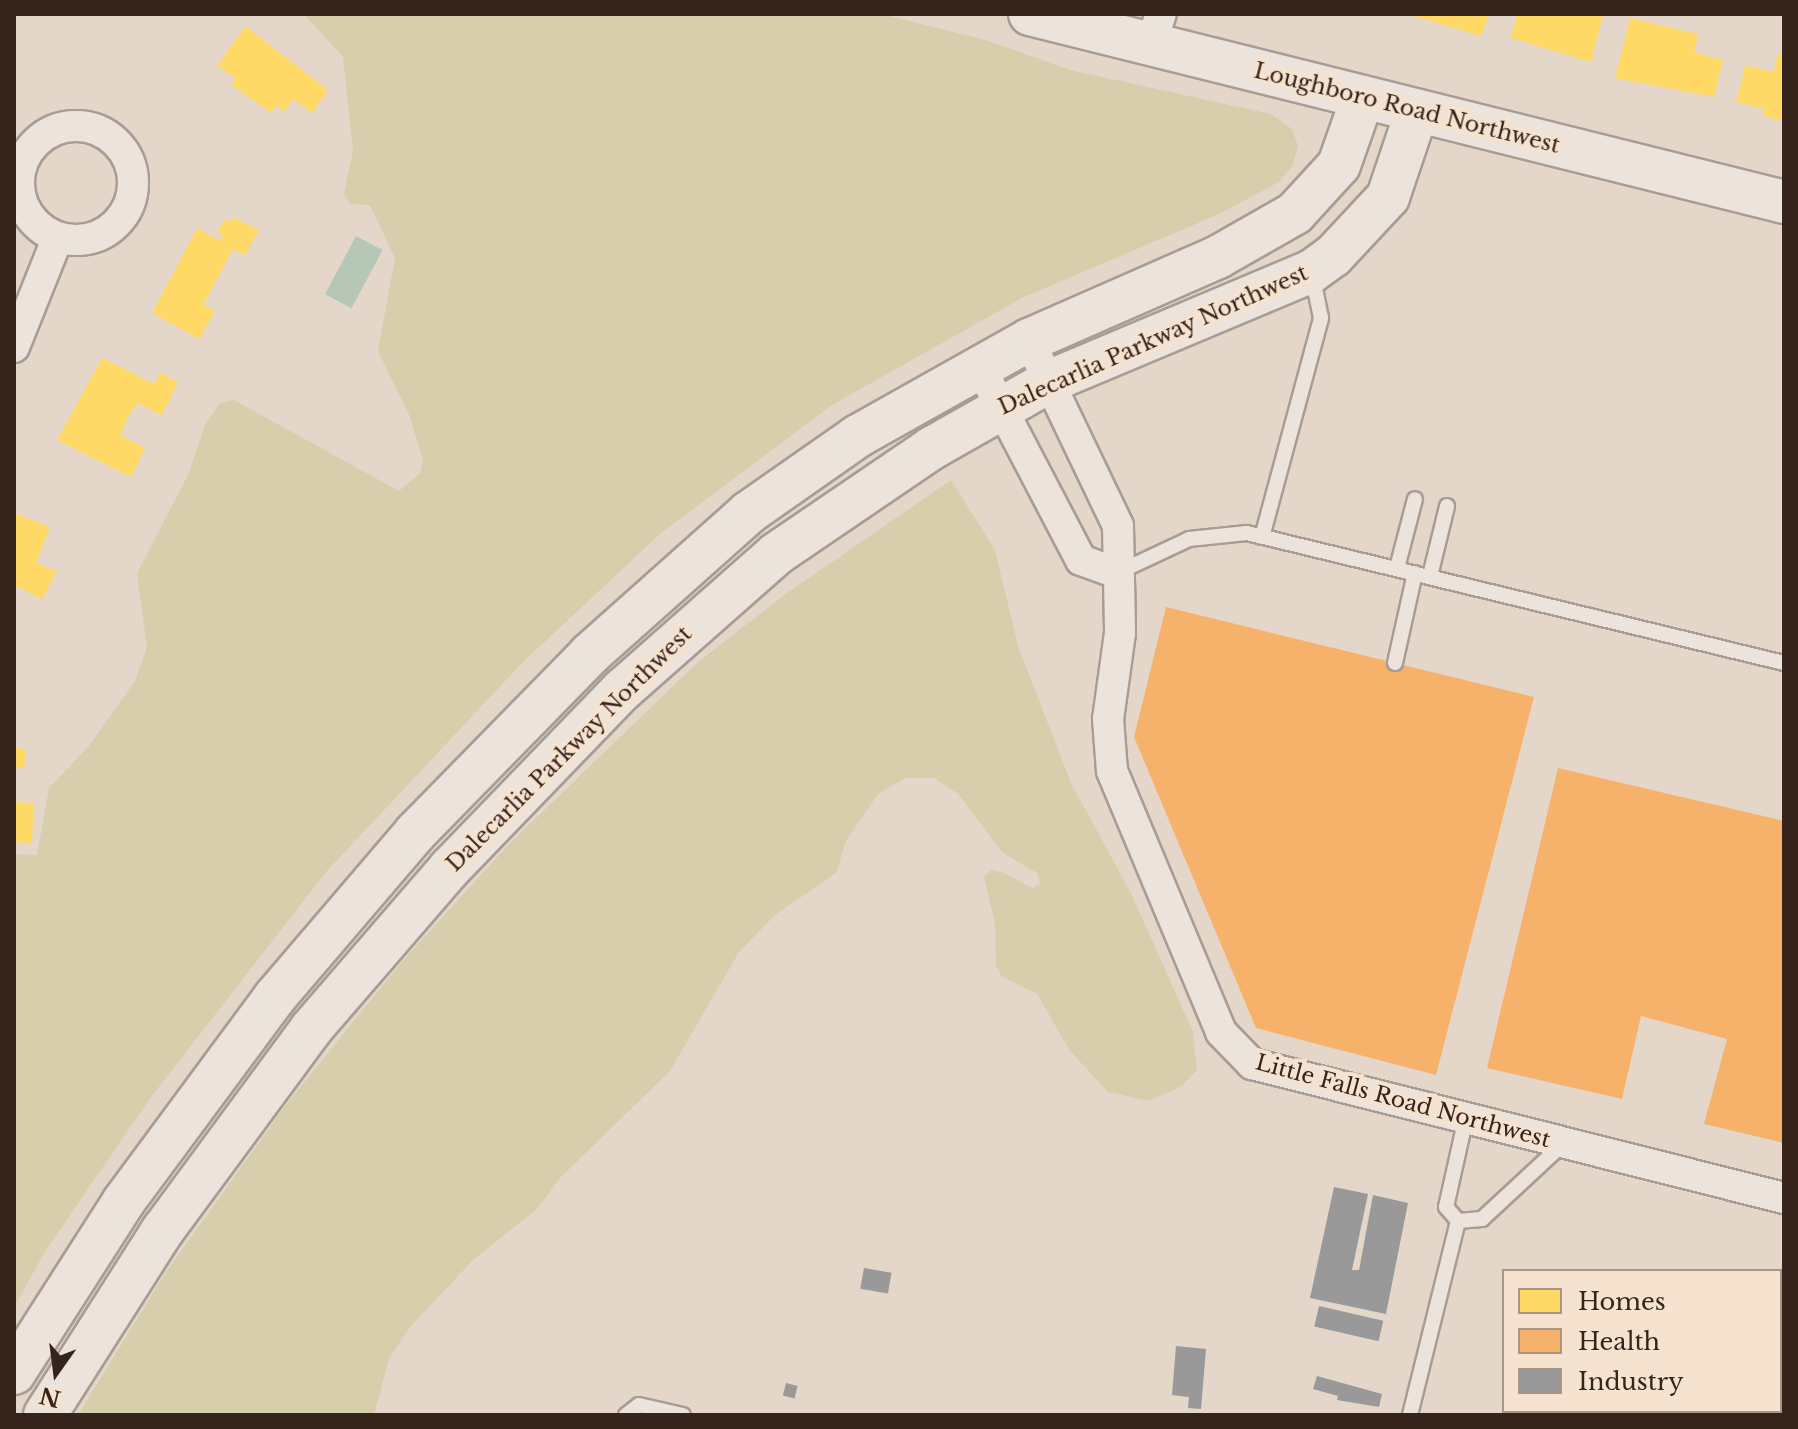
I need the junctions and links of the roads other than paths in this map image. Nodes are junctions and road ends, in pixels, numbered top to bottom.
1 (1030, 14) edge
2 (1156, 29) edge
3 (1363, 97) junction
4 (1417, 111) junction
5 (1784, 202) edge
6 (58, 237) dead end
7 (1312, 271) junction
8 (1029, 340) junction
9 (14, 347) edge
10 (979, 365) junction
11 (1048, 382) junction
12 (998, 408) junction
13 (1415, 499) dead end
14 (1447, 506) dead end
15 (1262, 537) junction
16 (1397, 568) junction
17 (1117, 573) junction
18 (1423, 574) junction
19 (1395, 663) dead end
20 (1784, 663) edge
21 (1465, 1122) junction
22 (1562, 1145) junction
23 (1784, 1198) edge
24 (1458, 1221) junction
25 (14, 1373) edge
26 (45, 1415) edge
27 (626, 1415) edge
28 (683, 1415) edge
29 (1410, 1415) edge

1 - 2 main road, Loughboro Road Northwest
2 - 3 main road, Loughboro Road Northwest
3 - 4 main road, Loughboro Road Northwest
3 - 8 main road
4 - 5 main road, Loughboro Road Northwest
4 - 7 main road, Dalecarlia Parkway Northwest
6 - 9 street
7 - 11 main road, Dalecarlia Parkway Northwest
7 - 15 lane
8 - 10 main road
8 - 11 street, Little Falls Road Northwest
10 - 12 street
10 - 25 main road
11 - 12 main road, Dalecarlia Parkway Northwest
11 - 17 street, Little Falls Road Northwest
12 - 17 street
12 - 26 main road, Dalecarlia Parkway Northwest
13 - 16 lane
14 - 18 lane
15 - 16 lane
15 - 17 lane
16 - 18 lane
17 - 21 street, Little Falls Road Northwest
18 - 19 lane
18 - 20 lane
21 - 22 street, Little Falls Road Northwest
21 - 24 lane
22 - 23 street, Little Falls Road Northwest
22 - 24 lane
24 - 29 lane
27 - 28 lane

